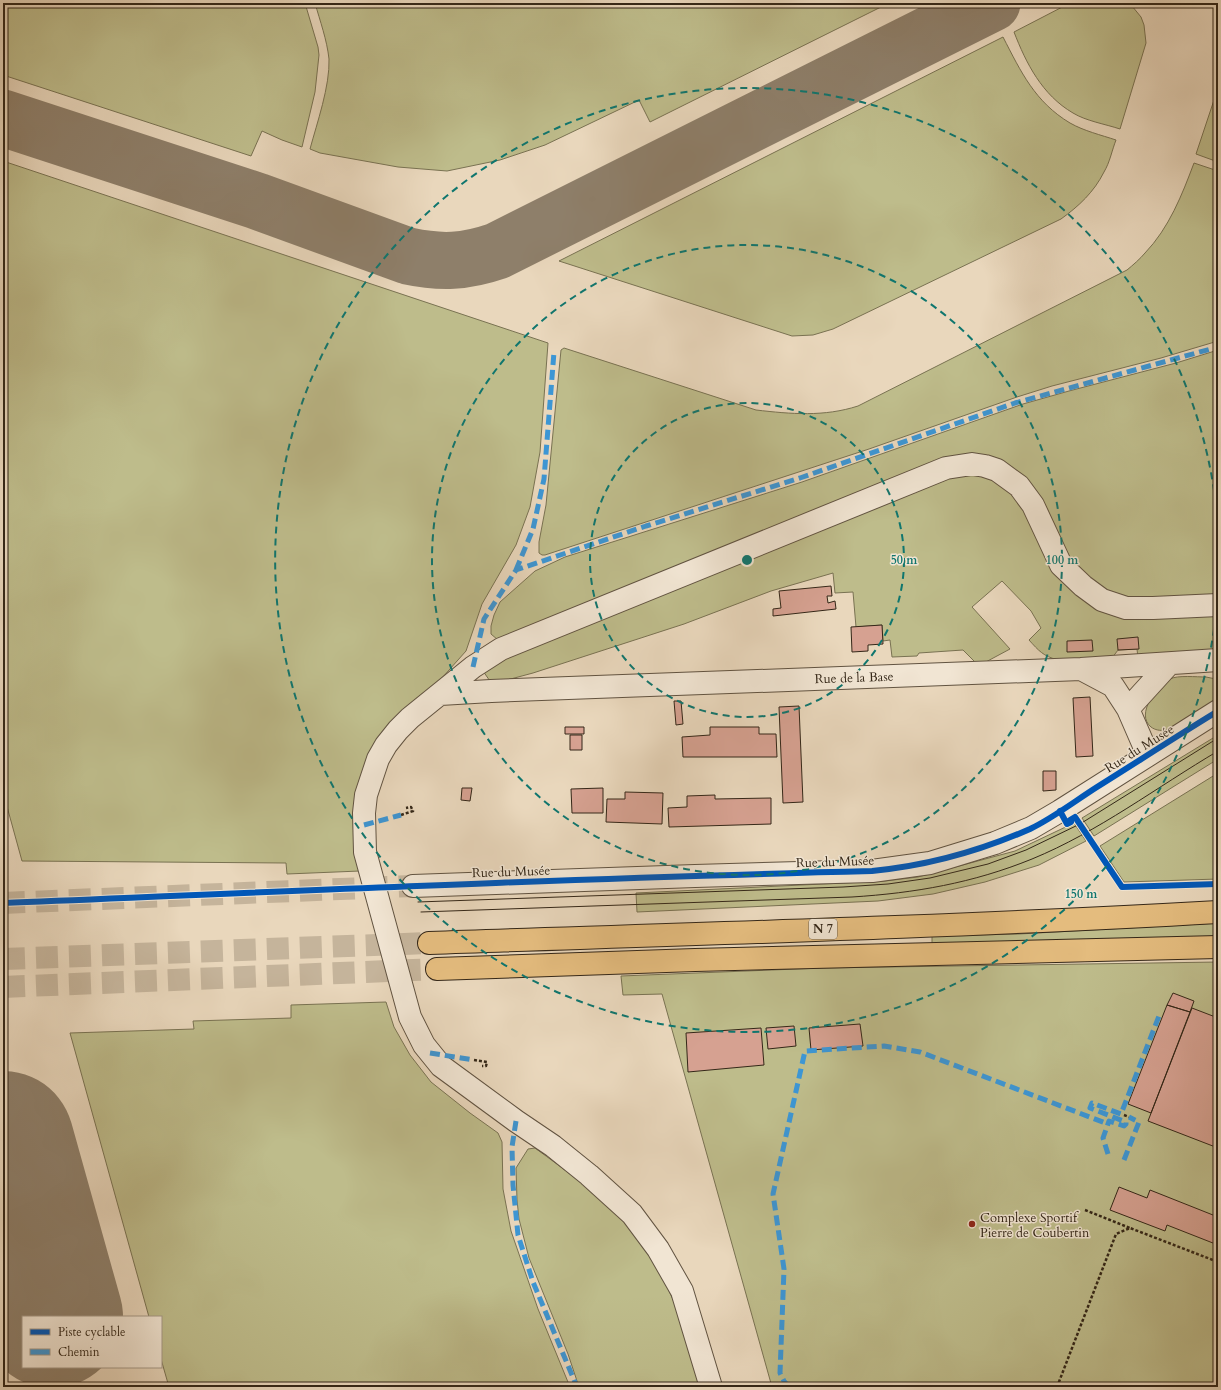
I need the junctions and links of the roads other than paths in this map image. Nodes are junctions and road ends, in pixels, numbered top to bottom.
1 (1218, 605) edge
2 (1218, 660) edge
3 (1169, 664) junction
4 (1081, 669) junction
5 (440, 694) junction
6 (1128, 709) junction
7 (1218, 711) edge
8 (1148, 754) junction
9 (413, 886) tunnel mouth
10 (1218, 912) edge
11 (429, 942) tunnel mouth
12 (1218, 947) edge
13 (436, 969) tunnel mouth
14 (711, 1387) edge

1 - 5 street
2 - 3 street, Rue de la Base
3 - 4 street, Rue de la Base
3 - 6 street
4 - 5 street, Rue de la Base
4 - 6 street
5 - 14 street
6 - 8 street
7 - 8 street, Rue du Musée
8 - 9 street, Rue du Musée
10 - 11 highway, N 7
12 - 13 highway, N 7

